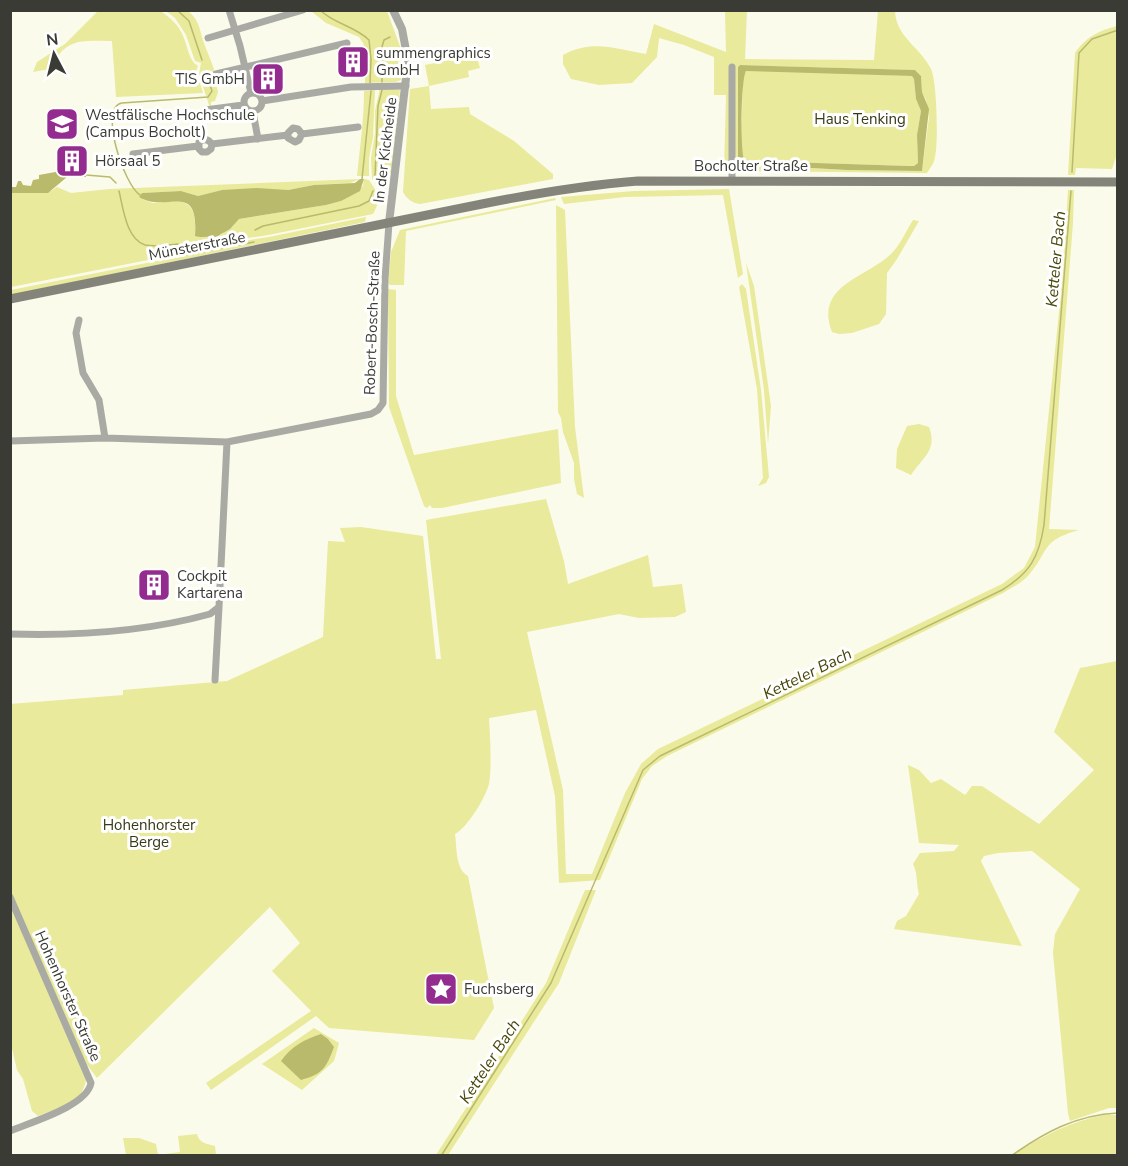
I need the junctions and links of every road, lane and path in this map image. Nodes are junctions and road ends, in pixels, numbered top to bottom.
1 (229, 10) edge
2 (303, 10) edge
3 (393, 10) edge
4 (236, 30) junction
5 (208, 38) dead end
6 (347, 43) dead end
7 (732, 67) dead end
8 (245, 68) junction
9 (216, 74) dead end
10 (406, 86) junction
11 (251, 93) junction
12 (262, 101) junction
13 (243, 105) junction
14 (205, 110) dead end
15 (254, 112) junction
16 (358, 127) dead end
17 (258, 139) junction
18 (133, 154) dead end
19 (732, 181) junction
20 (1118, 182) edge
21 (389, 223) junction
22 (10, 299) edge
23 (79, 320) dead end
24 (105, 438) junction
25 (10, 441) edge
26 (226, 442) junction
27 (219, 607) junction
28 (10, 634) edge
29 (215, 680) dead end
30 (10, 897) edge
31 (10, 1131) edge

1 - 4 street
2 - 4 street
3 - 10 street, In der Kickheide
4 - 5 street
4 - 8 street
6 - 8 street
7 - 19 street
8 - 9 street
8 - 11 street
10 - 12 street
10 - 21 street, In der Kickheide
11 - 12 street
11 - 13 street
12 - 15 street
13 - 14 street
13 - 15 street
15 - 17 street
16 - 17 street
17 - 18 street
19 - 20 main road, Bocholter Straße
19 - 21 main road, Bocholter Straße
21 - 22 main road, Münsterstraße
21 - 26 street, Robert-Bosch-Straße
23 - 24 street
24 - 25 street, Robert-Bosch-Straße
24 - 26 street, Robert-Bosch-Straße
26 - 27 street
27 - 28 street
27 - 29 street
30 - 31 street, Hohenhorster Straße

